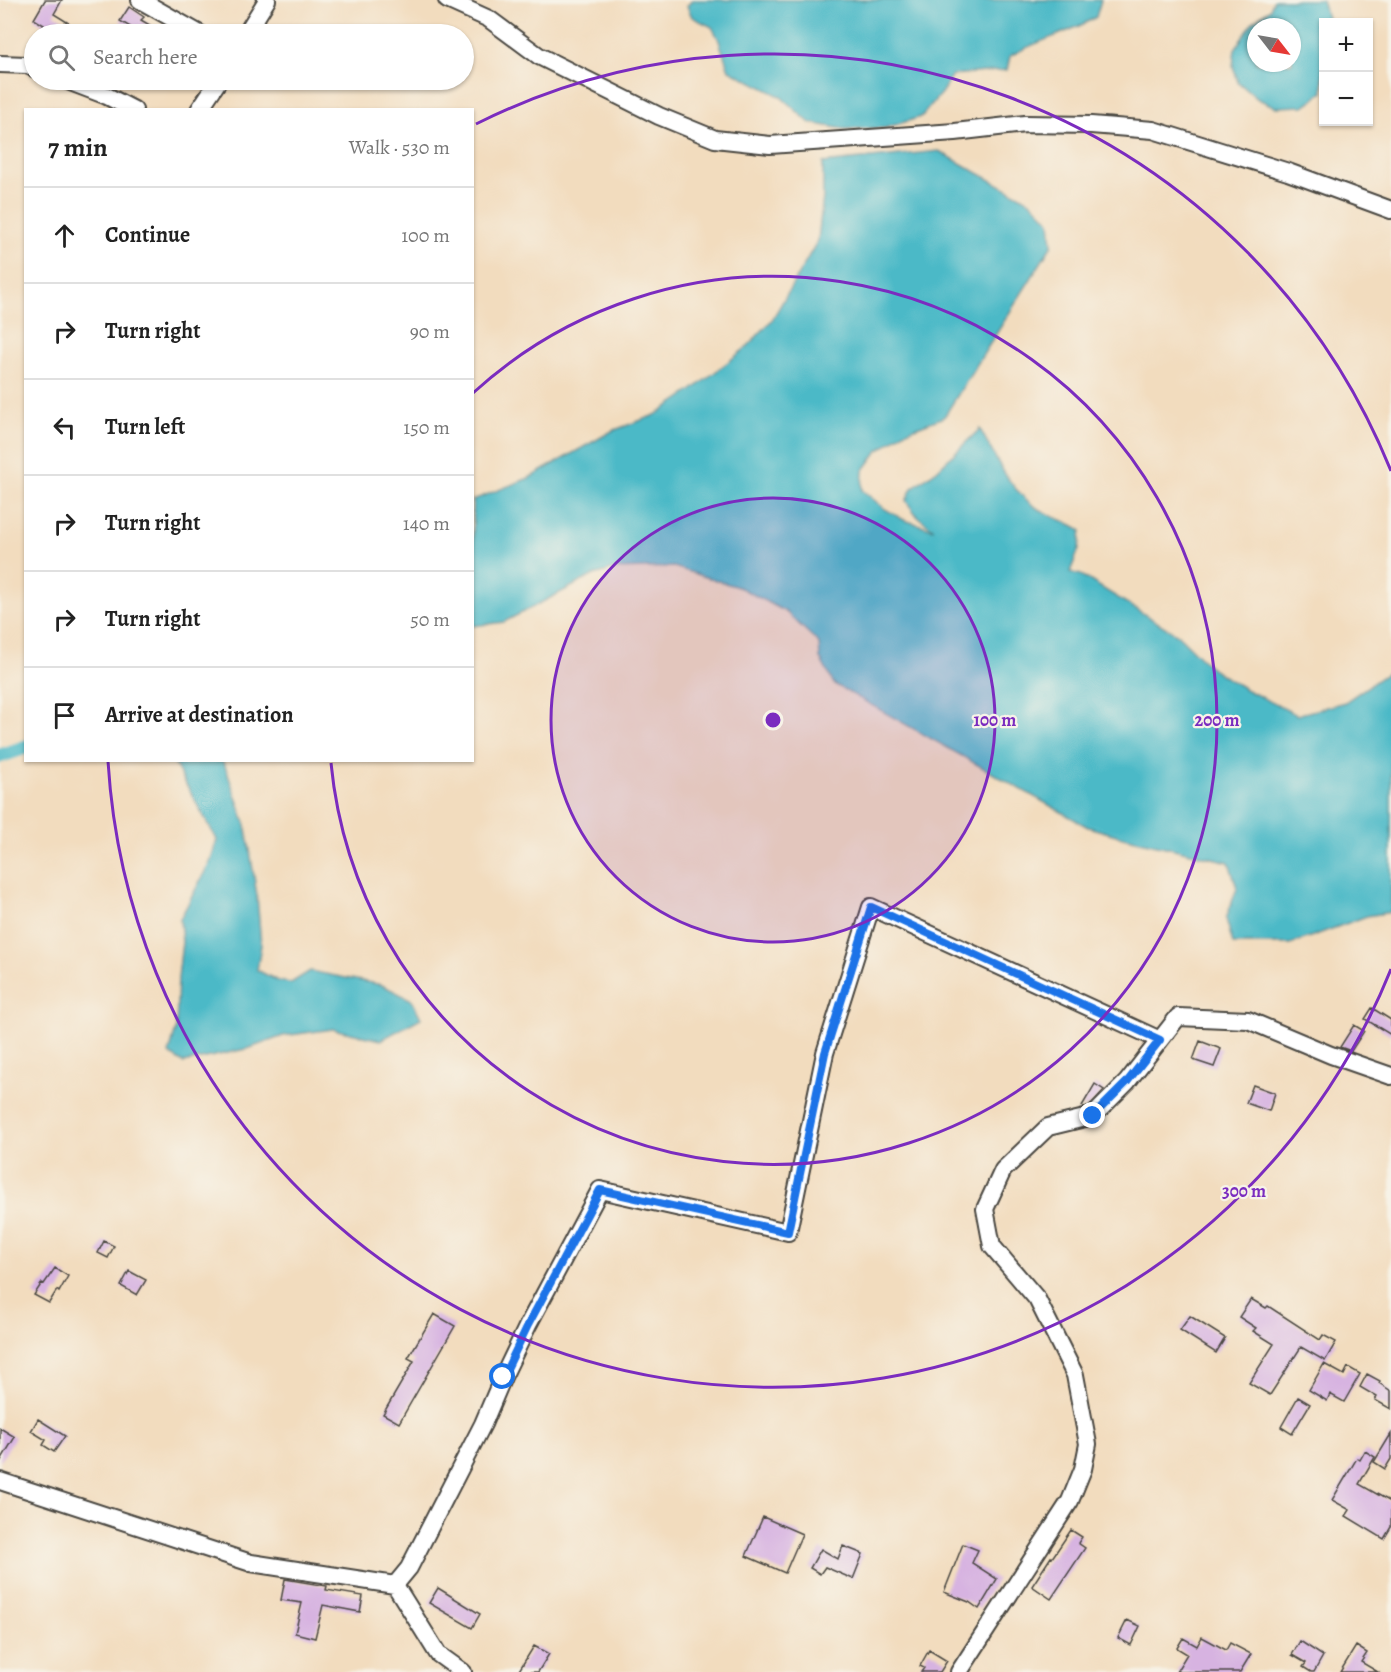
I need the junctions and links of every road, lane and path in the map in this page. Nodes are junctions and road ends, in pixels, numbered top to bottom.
1 (140, 0) edge
2 (267, 0) edge
3 (447, 0) edge
4 (182, 24) edge
5 (252, 24) edge
6 (0, 64) edge
7 (24, 65) edge
8 (91, 90) edge
9 (212, 90) edge
10 (130, 108) edge
11 (200, 108) edge
12 (1391, 210) edge
13 (1160, 1040) junction
14 (1391, 1076) edge
15 (0, 1481) edge
16 (395, 1586) junction
17 (463, 1672) edge
18 (959, 1672) edge

1 - 4 street
2 - 5 street
3 - 12 street
6 - 7 street
8 - 10 street
9 - 11 street
13 - 14 street
13 - 16 street
13 - 18 street
15 - 16 street
16 - 17 street

